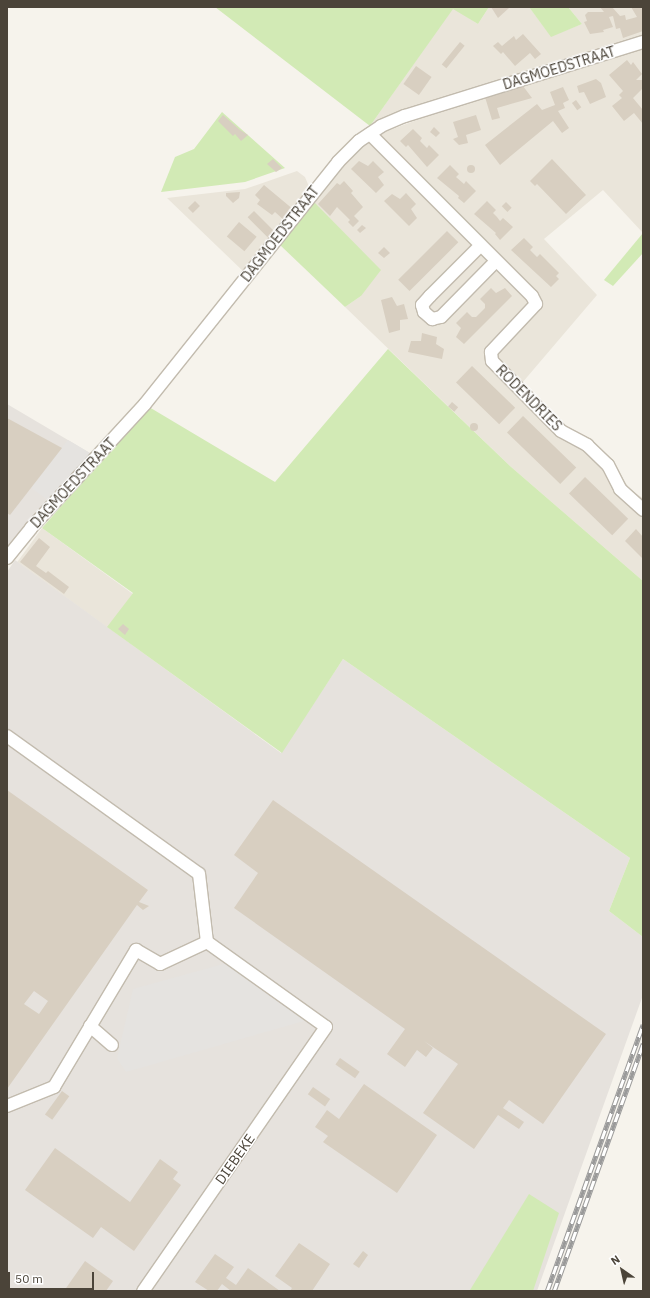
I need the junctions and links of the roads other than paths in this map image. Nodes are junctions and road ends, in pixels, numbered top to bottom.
1 (643, 42) edge
2 (370, 134) junction
3 (480, 246) junction
4 (496, 261) junction
5 (643, 510) edge
6 (7, 558) edge
7 (7, 736) edge
8 (207, 942) junction
9 (90, 1026) junction
10 (112, 1045) dead end
11 (7, 1106) edge
12 (143, 1291) edge

1 - 2 street, DAGMOEDSTRAAT
2 - 3 street, RODENDRIES
2 - 6 street, DAGMOEDSTRAAT
3 - 4 street, RODENDRIES
3 - 4 street
4 - 5 street, RODENDRIES
7 - 8 street
8 - 9 street
8 - 12 street, DIEBEKE
9 - 10 street
9 - 11 street

